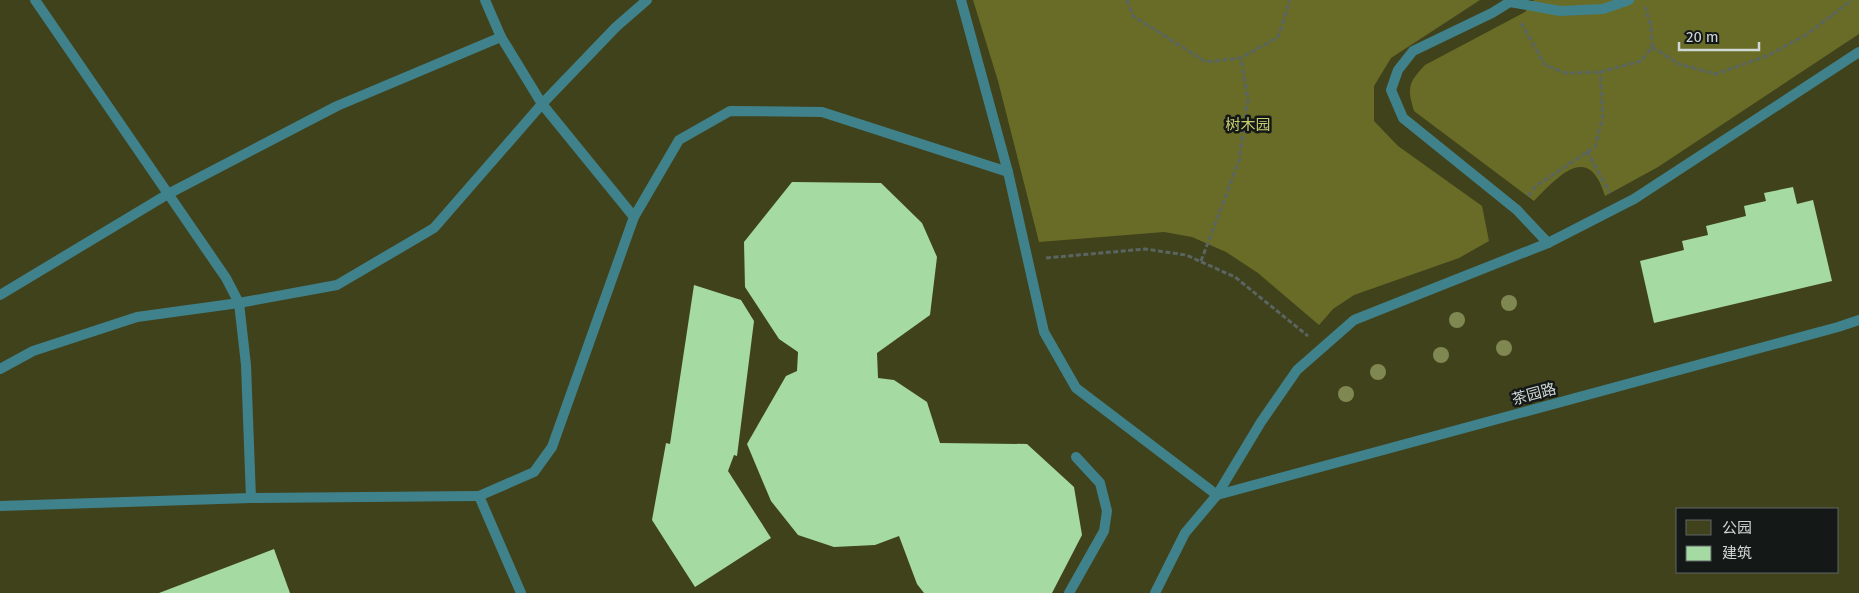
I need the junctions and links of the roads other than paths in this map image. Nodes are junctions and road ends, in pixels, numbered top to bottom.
1 (35, 0) edge
2 (485, 0) edge
3 (647, 0) edge
4 (961, 0) edge
5 (1629, 0) edge
6 (1511, 1) edge
7 (501, 37) junction
8 (1859, 52) edge
9 (542, 104) junction
10 (1008, 172) junction
11 (168, 194) junction
12 (634, 217) junction
13 (1548, 243) junction
14 (0, 295) edge
15 (239, 303) junction
16 (1859, 320) edge
17 (0, 369) edge
18 (1076, 457) dead end
19 (1216, 495) junction
20 (478, 496) junction
21 (251, 498) junction
22 (0, 506) edge
23 (521, 593) edge
24 (1069, 593) edge
25 (1155, 593) edge

1 - 11 lane
2 - 7 lane
3 - 9 lane
4 - 10 lane
5 - 6 lane
6 - 13 lane
7 - 9 lane
7 - 11 lane
8 - 13 lane
9 - 12 lane
9 - 15 lane
10 - 12 lane
10 - 19 lane
11 - 14 lane
11 - 15 lane
12 - 20 lane
13 - 19 lane
15 - 17 lane
15 - 21 lane
16 - 19 lane, 茶园路
18 - 24 lane
19 - 25 lane
20 - 21 lane
20 - 23 lane
21 - 22 lane

